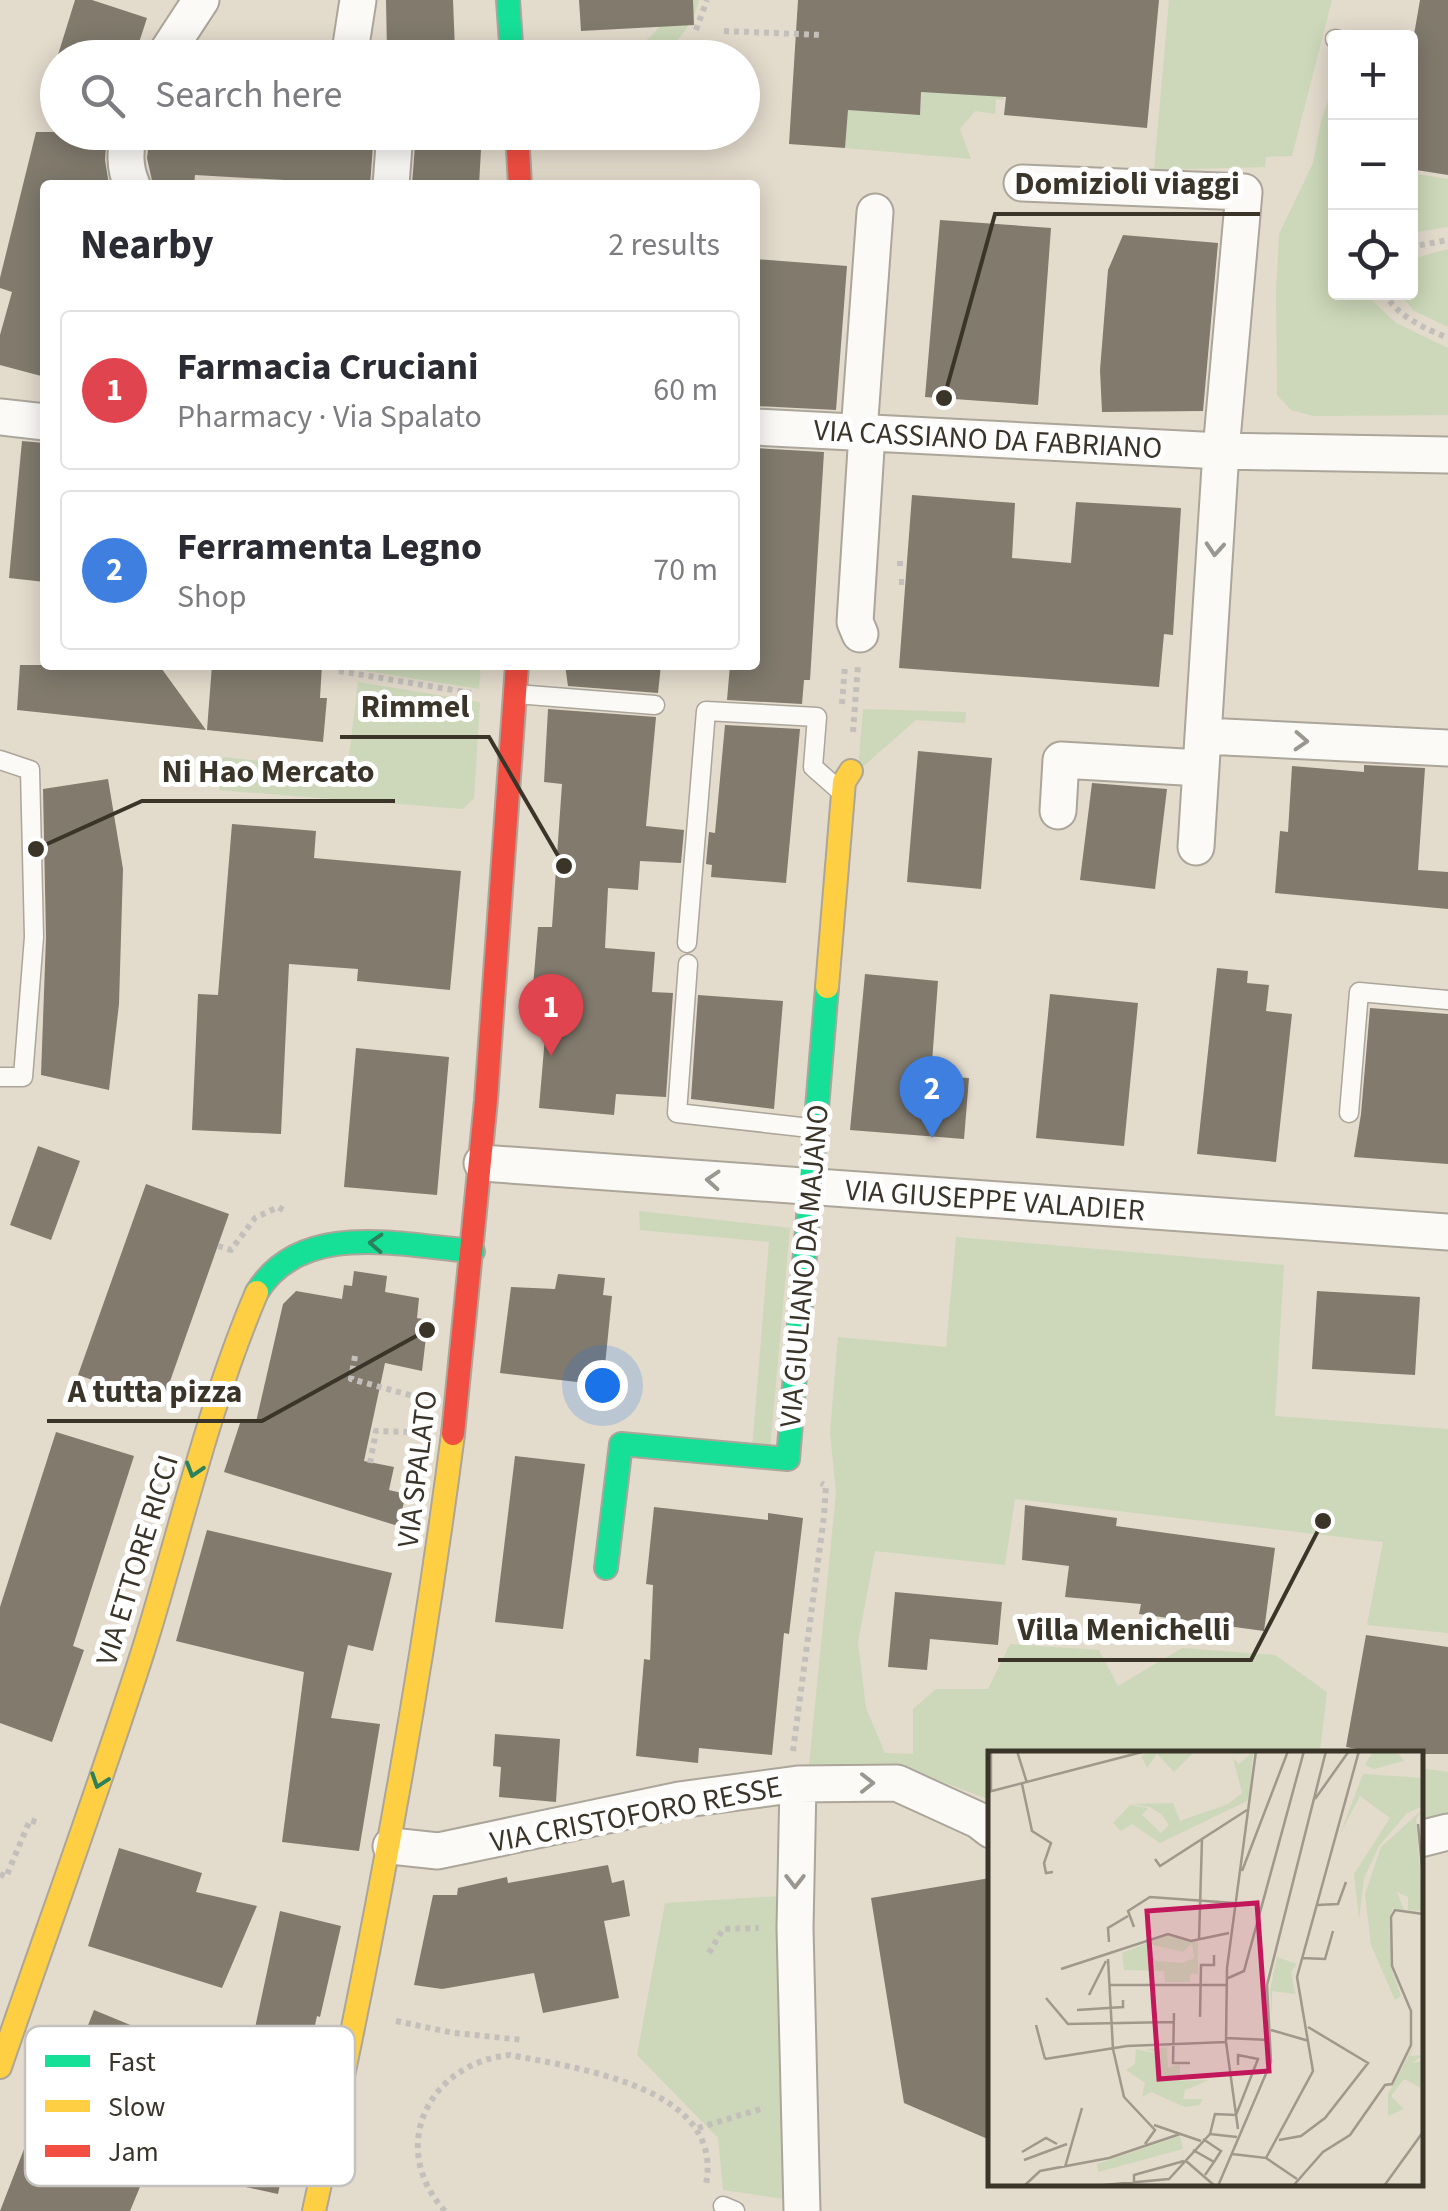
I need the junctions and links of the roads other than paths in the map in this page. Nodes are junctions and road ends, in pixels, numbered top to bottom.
1 (202, 0) edge
2 (358, 0) edge
3 (508, 0) edge
4 (175, 40) edge
5 (352, 40) edge
6 (511, 40) edge
7 (126, 150) edge
8 (393, 150) edge
9 (518, 150) edge
10 (130, 180) edge
11 (391, 180) edge
12 (520, 180) edge
13 (1022, 183) dead end
14 (875, 212) dead end
15 (0, 418) edge
16 (40, 422) edge
17 (760, 427) edge
18 (863, 433) junction
19 (1222, 451) junction
20 (1448, 455) edge
21 (854, 630) dead end
22 (517, 670) edge
23 (515, 694) junction
24 (655, 705) dead end
25 (1448, 748) edge
26 (1202, 752) junction
27 (0, 760) edge
28 (844, 779) joint
29 (1058, 811) dead end
30 (1196, 847) dead end
31 (687, 943) dead end
32 (688, 964) dead end
33 (1448, 1000) edge
34 (0, 1077) edge
35 (1349, 1113) dead end
36 (816, 1128) junction
37 (482, 1164) junction
38 (810, 1186) junction
39 (1448, 1232) edge
40 (473, 1251) junction
41 (606, 1568) dead end
42 (794, 1784) junction
43 (988, 1828) edge
44 (1448, 1832) edge
45 (1423, 1838) edge
46 (391, 1846) junction
47 (355, 2029) edge
48 (0, 2067) edge
49 (320, 2186) edge
50 (314, 2211) edge
51 (802, 2211) edge

1 - 4 street
2 - 5 street
3 - 6 street
7 - 10 street
8 - 11 street
9 - 12 street
13 - 19 street
14 - 18 street
15 - 16 street
17 - 18 street, VIA CASSIANO DA FABRIANO
18 - 19 street, VIA CASSIANO DA FABRIANO
18 - 21 street
19 - 20 street, VIA CASSIANO DA FABRIANO
19 -> 26 street
22 - 23 street, VIA SPALATO
23 - 24 lane
23 - 37 street, VIA SPALATO
26 -> 25 street
26 - 29 street
26 - 30 street
27 - 34 lane
28 - 31 lane
28 - 36 street, VIA GIULIANO DA MAJANO
32 - 36 lane
33 - 35 lane
36 - 38 street, VIA GIULIANO DA MAJANO
38 -> 37 street, VIA GIUSEPPE VALADIER
37 - 40 street, VIA SPALATO
38 - 39 street, VIA GIUSEPPE VALADIER
38 - 41 street, VIA GIULIANO DA MAJANO
40 - 46 street, VIA SPALATO
40 -> 48 street, VIA ETTORE RICCI
42 -> 43 street, VIA CRISTOFORO RESSE
42 - 46 street, VIA CRISTOFORO RESSE
42 -> 51 street
44 - 45 street
46 - 47 street, VIA SPALATO
49 - 50 street, VIA SPALATO

